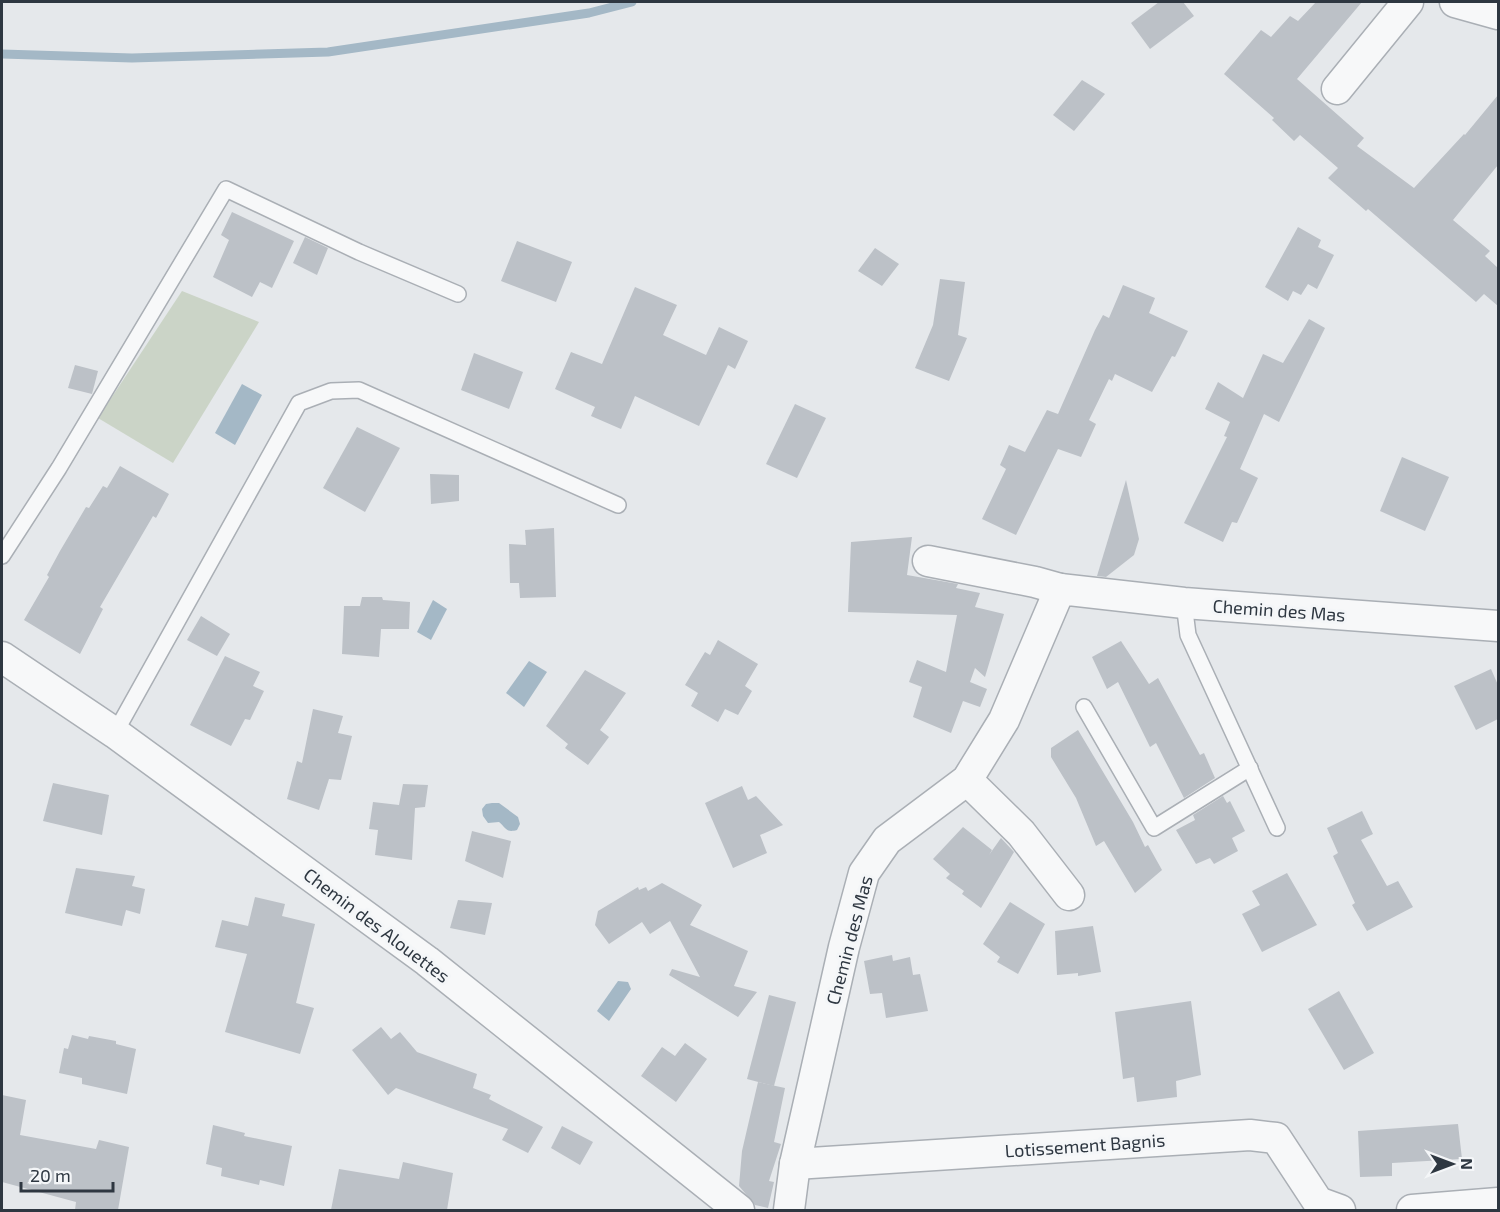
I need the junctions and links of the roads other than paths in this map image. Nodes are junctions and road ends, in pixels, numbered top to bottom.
1 (1408, 2) edge
2 (1455, 2) edge
3 (1498, 14) edge
4 (1337, 89) dead end
5 (458, 294) dead end
6 (618, 505) dead end
7 (2, 556) edge
8 (928, 561) dead end
9 (1060, 589) junction
10 (1184, 603) junction
11 (1498, 626) edge
12 (2, 657) edge
13 (1084, 707) dead end
14 (115, 733) junction
15 (1250, 768) junction
16 (967, 780) junction
17 (1277, 828) dead end
18 (1069, 896) dead end
19 (795, 1164) junction
20 (1498, 1203) edge
21 (739, 1210) edge
22 (789, 1210) edge
23 (1340, 1210) edge
24 (1412, 1210) edge

1 - 4 street
2 - 3 street
5 - 7 lane
6 - 14 lane
8 - 9 street, Chemin des Mas
9 - 10 street, Chemin des Mas
9 - 16 street, Chemin des Mas
10 - 11 street, Chemin des Mas
10 - 15 lane
12 - 14 street, Chemin des Alouettes
13 - 15 lane
14 - 21 street, Chemin des Alouettes
15 - 17 lane
16 - 18 street
16 - 19 street, Chemin des Mas
19 - 22 street, Chemin des Mas
19 - 23 street, Lotissement Bagnis
20 - 24 street

